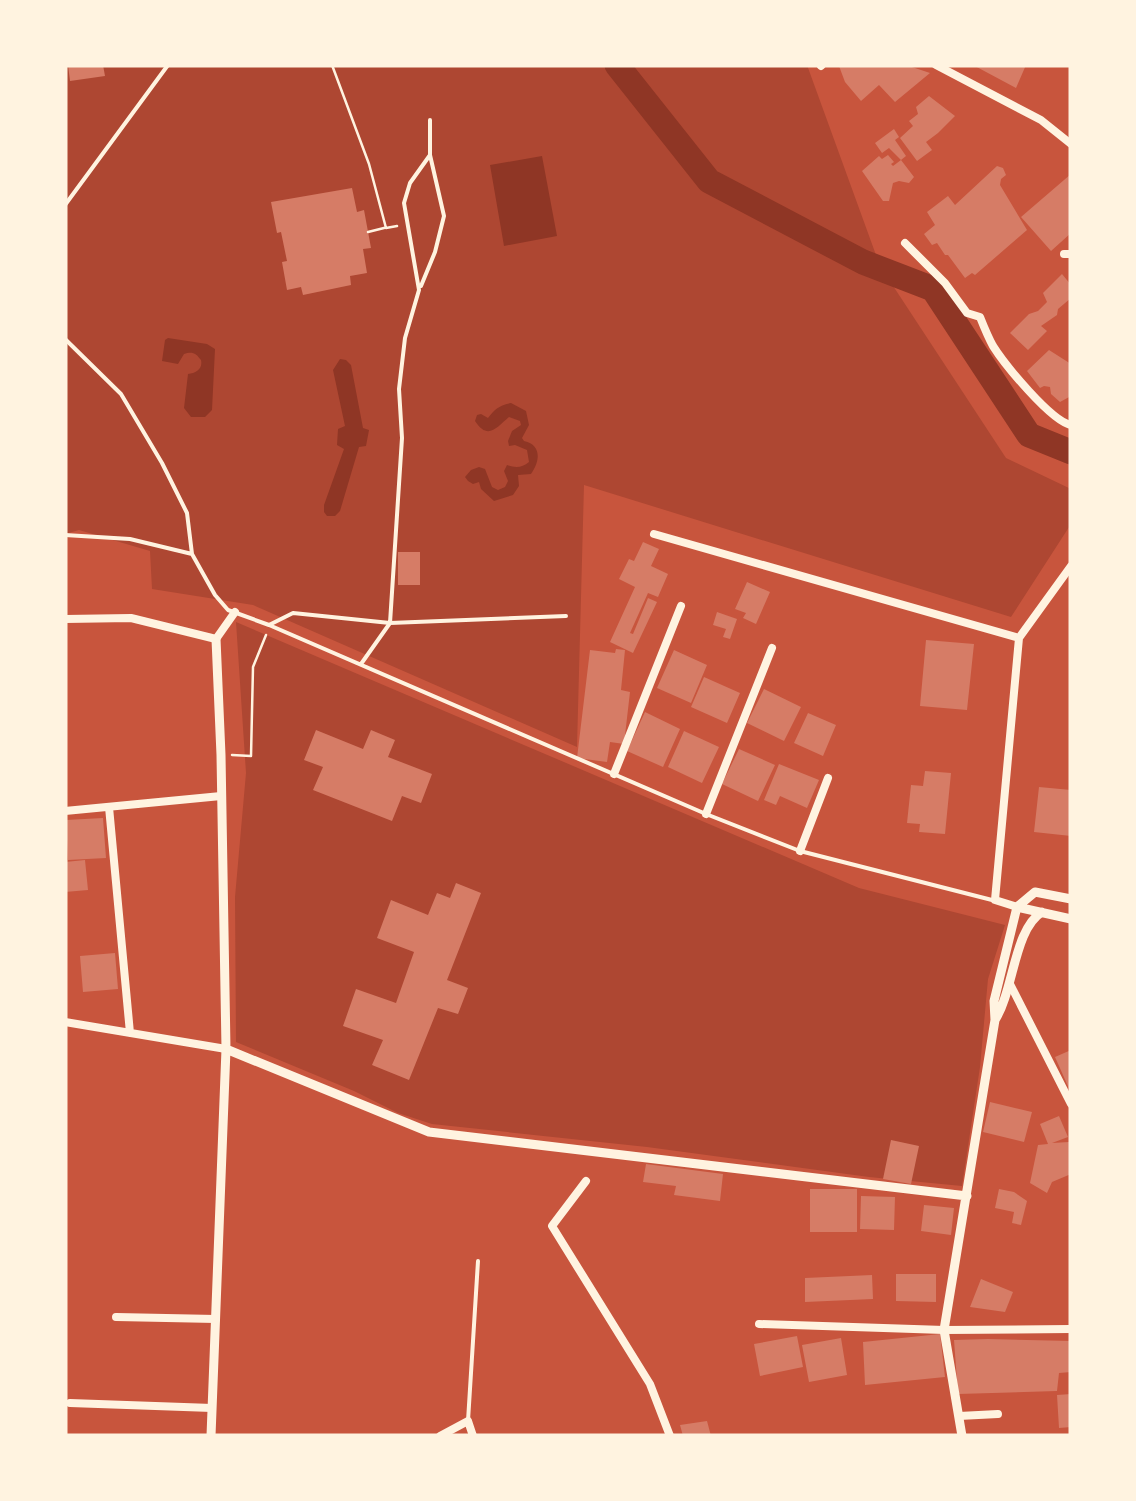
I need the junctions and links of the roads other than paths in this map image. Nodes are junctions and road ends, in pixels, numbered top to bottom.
1 (168, 65) edge
2 (936, 65) edge
3 (430, 120) dead end
4 (1071, 144) edge
5 (430, 156) junction
6 (65, 205) edge
7 (904, 243) dead end
8 (419, 290) junction
9 (65, 338) edge
10 (1071, 425) edge
11 (654, 534) dead end
12 (65, 535) edge
13 (192, 554) junction
14 (1071, 566) edge
15 (681, 606) dead end
16 (235, 612) junction
17 (566, 616) dead end
18 (65, 620) edge
19 (390, 623) junction
20 (269, 625) junction
21 (1018, 638) junction
22 (216, 639) junction
23 (772, 648) dead end
24 (361, 664) junction
25 (614, 774) junction
26 (828, 778) dead end
27 (221, 796) junction
28 (109, 807) junction
29 (65, 812) edge
30 (706, 814) junction
31 (800, 851) junction
32 (1071, 899) edge
33 (995, 900) junction
34 (1017, 907) junction
35 (1042, 912) junction
36 (1071, 919) edge
37 (1010, 984) junction
38 (995, 1020) junction
39 (65, 1022) edge
40 (130, 1033) junction
41 (226, 1049) junction
42 (1071, 1104) edge
43 (586, 1181) dead end
44 (967, 1196) junction
45 (478, 1261) dead end
46 (116, 1318) dead end
47 (216, 1319) junction
48 (759, 1324) dead end
49 (944, 1330) junction
50 (1071, 1330) edge
51 (70, 1403) dead end
52 (212, 1408) junction
53 (998, 1414) dead end
54 (958, 1416) junction
55 (468, 1422) junction
56 (211, 1436) edge
57 (440, 1436) edge
58 (473, 1436) edge
59 (670, 1436) edge
60 (962, 1436) edge

1 - 6 lane
2 - 4 street
3 - 5 lane
5 - 8 lane
5 - 8 lane
7 - 10 street
8 - 19 lane
9 - 13 lane
11 - 21 street
12 - 13 lane
13 - 16 lane
14 - 21 street
15 - 25 street
16 - 20 lane
16 - 22 street
17 - 19 lane
18 - 22 street
19 - 20 lane
19 - 24 lane
20 - 24 lane
21 - 33 street
22 - 27 street
23 - 30 street
24 - 25 lane
25 - 30 lane
26 - 31 street
27 - 28 street
27 - 41 street
28 - 29 street
28 - 40 street
30 - 31 lane
31 - 33 lane
32 - 34 street
33 - 34 street
34 - 35 street
34 - 38 street
35 - 36 street
35 - 37 street
37 - 38 street
37 - 42 street
38 - 44 street
39 - 40 street
40 - 41 street
41 - 44 street
41 - 47 street
43 - 59 street
44 - 49 street
45 - 55 lane
46 - 47 street
47 - 52 street
48 - 49 street
49 - 50 street
49 - 54 street
51 - 52 street
52 - 56 street
53 - 54 street
54 - 60 street
55 - 57 street
55 - 58 street

